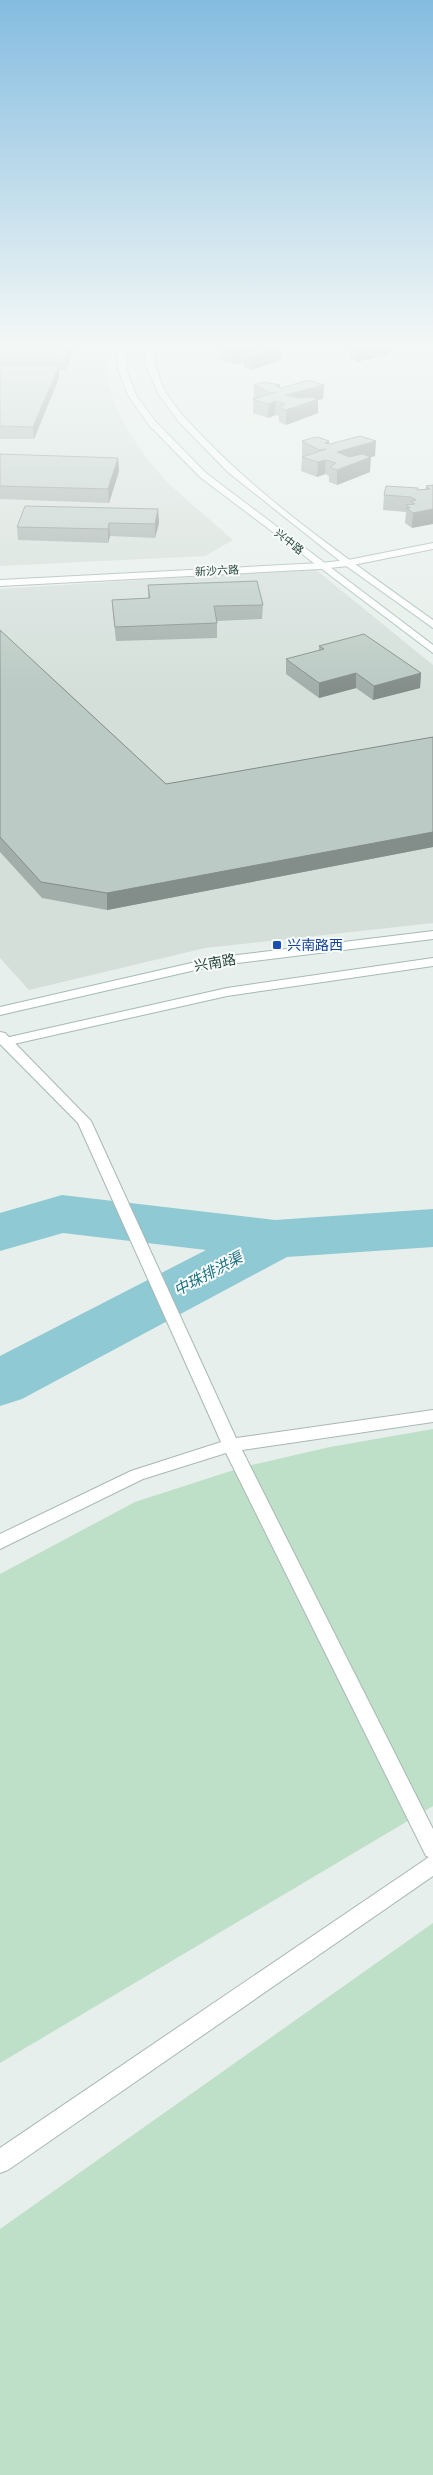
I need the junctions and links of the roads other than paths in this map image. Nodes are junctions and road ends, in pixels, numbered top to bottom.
1 (188, 460) edge
2 (221, 460) edge
3 (433, 546) edge
4 (348, 563) junction
5 (320, 566) junction
6 (0, 583) edge
7 (433, 625) edge
8 (433, 650) edge
9 (433, 935) edge
10 (433, 962) edge
11 (0, 1012) edge
12 (2, 1039) edge
13 (433, 1416) edge
14 (231, 1445) junction
15 (0, 1542) edge
16 (433, 1850) edge
17 (433, 1865) edge
18 (0, 2162) edge

1 - 5 street, 兴中路
2 - 4 street, 兴中路
3 - 4 street, 新沙六路
4 - 5 street, 新沙六路
4 - 7 street, 兴中路
5 - 6 street, 新沙六路
5 - 8 street, 兴中路
9 - 11 street, 兴南路
10 - 12 street
12 - 14 street
13 - 14 street
14 - 15 street
14 - 16 street
17 - 18 street

